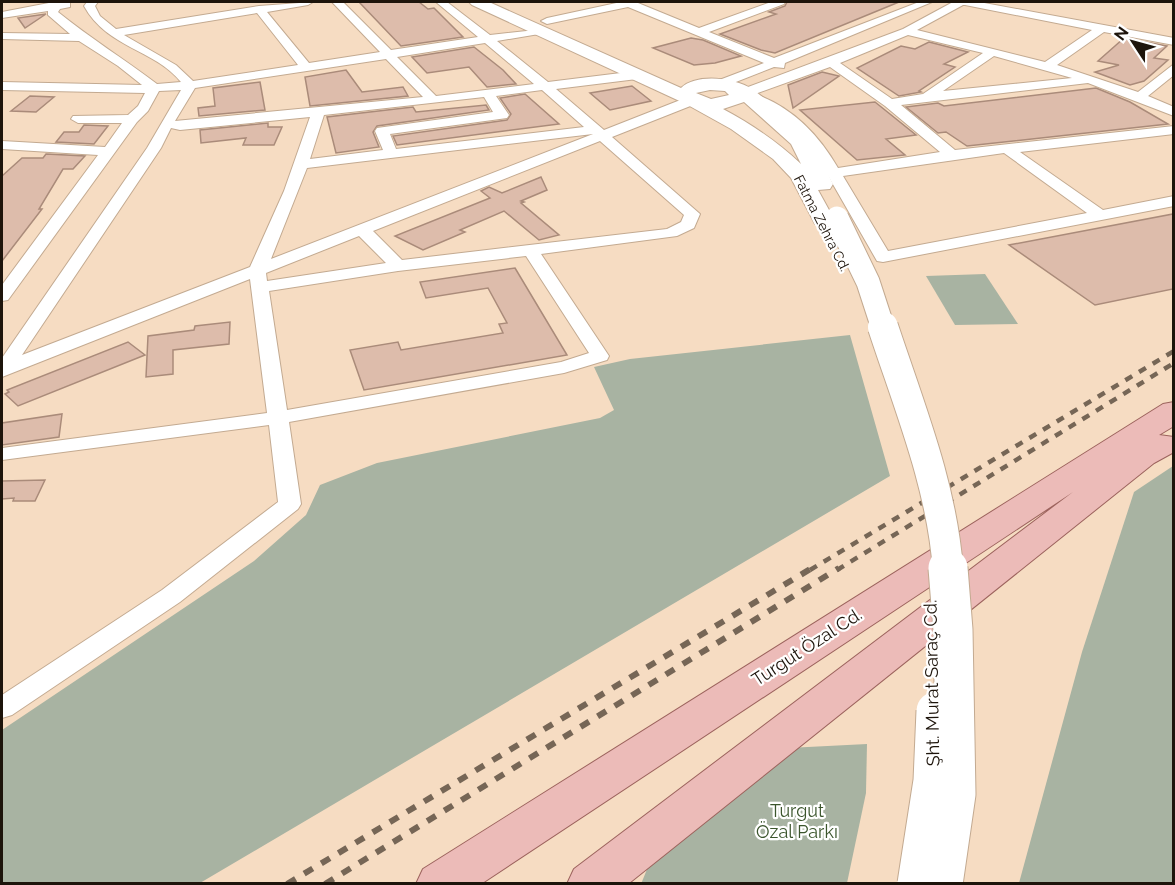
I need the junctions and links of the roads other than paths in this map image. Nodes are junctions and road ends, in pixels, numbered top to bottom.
1 (90, 2) edge
2 (308, 2) edge
3 (337, 2) edge
4 (441, 2) edge
5 (477, 2) edge
6 (504, 2) edge
7 (631, 2) edge
8 (780, 2) edge
9 (927, 2) edge
10 (960, 2) edge
11 (965, 2) edge
12 (1024, 2) edge
13 (58, 4) edge
14 (260, 9) junction
15 (1068, 10) junction
16 (2, 15) edge
17 (1054, 19) junction
18 (1105, 23) junction
19 (544, 26) junction
20 (907, 31) junction
21 (698, 32) junction
22 (114, 33) junction
23 (2, 36) edge
24 (82, 38) junction
25 (489, 40) junction
26 (1173, 42) edge
27 (993, 51) junction
28 (392, 55) junction
29 (831, 62) junction
30 (776, 63) junction
31 (1049, 65) junction
32 (307, 68) junction
33 (1173, 68) edge
34 (665, 69) dead end
35 (804, 72) junction
36 (637, 75) junction
37 (686, 75) dead end
38 (1089, 79) junction
39 (190, 85) junction
40 (2, 86) edge
41 (544, 86) junction
42 (25, 87) junction
43 (154, 88) junction
44 (732, 89) junction
45 (488, 93) junction
46 (927, 97) junction
47 (1140, 97) junction
48 (2, 100) edge
49 (434, 100) junction
50 (693, 100) junction
51 (890, 103) junction
52 (318, 112) junction
53 (1173, 112) edge
54 (78, 119) dead end
55 (132, 119) junction
56 (167, 123) junction
57 (1173, 130) edge
58 (598, 133) junction
59 (2, 145) edge
60 (1007, 149) junction
61 (108, 150) junction
62 (391, 153) junction
63 (952, 154) junction
64 (301, 164) junction
65 (834, 173) junction
66 (1173, 201) edge
67 (1100, 215) junction
68 (830, 219) junction
69 (362, 230) junction
70 (531, 251) junction
71 (398, 266) junction
72 (259, 279) junction
73 (2, 296) edge
74 (2, 371) edge
75 (1173, 411) edge
76 (278, 418) junction
77 (1173, 438) edge
78 (2, 454) edge
79 (941, 590) junction
80 (2, 708) edge
81 (440, 884) edge
82 (591, 884) edge
83 (917, 884) edge
84 (943, 884) edge

1 - 13 street
1 - 22 street
2 - 14 street
3 - 28 street
4 - 25 street
5 - 19 main road, Fatma Zehra Cd.
6 - 19 main road, Fatma Zehra Cd.
7 - 19 street
7 - 21 street
8 - 21 street
9 - 30 street
10 - 20 street
11 - 17 street
12 - 15 street
13 - 16 street
13 - 24 street
14 - 22 street
14 - 32 street
15 - 17 street
15 - 18 street
17 - 18 street
18 - 26 street
18 - 31 street
19 - 25 street
19 - 34 main road, Fatma Zehra Cd.
19 - 36 main road, Fatma Zehra Cd.
20 - 27 street
20 - 29 street
21 - 30 street
22 - 39 street
23 - 24 street
24 - 43 street
25 - 28 street
25 - 41 street
27 - 31 street
27 - 46 street
28 - 32 street
28 - 49 street
29 - 35 street
29 - 51 street
30 - 35 street
30 - 44 street
31 - 38 street
32 - 39 street
33 - 47 street
35 - 44 street
36 - 41 street
36 - 50 main road, Fatma Zehra Cd.
37 - 44 main road, Fatma Zehra Cd.
38 - 46 street
38 - 47 street
39 - 43 street
39 - 56 street
40 - 42 street
41 - 45 street
41 - 58 street
42 - 43 street
42 - 48 street
43 - 55 street
44 - 50 main road
44 - 65 street
44 - 68 main road, Fatma Zehra Cd.
45 - 49 street
45 - 62 street
46 - 51 street
47 - 53 street
49 - 52 street
50 - 58 street
50 - 68 main road, Fatma Zehra Cd.
51 - 63 street
52 - 56 street
52 - 64 street
54 - 55 street
55 - 61 street
56 - 74 street
57 - 60 street
58 - 62 street
58 - 69 street
58 - 70 street
59 - 61 street
60 - 63 street
60 - 67 street
61 - 73 street
62 - 64 street
63 - 65 street
64 - 72 street
65 - 67 street
66 - 67 street
68 - 79 main road, Fatma Zehra Cd.
69 - 71 street
69 - 72 street
70 - 71 street
70 - 76 street
71 - 72 street
72 - 74 street
72 - 76 street
75 - 81 main road, Turgut Özal Cd.
76 - 78 street
76 - 80 street
77 - 82 main road
79 - 83 main road, Şht. Murat Saraç Cd., bridge
79 - 84 main road, Şht. Murat Saraç Cd., bridge

